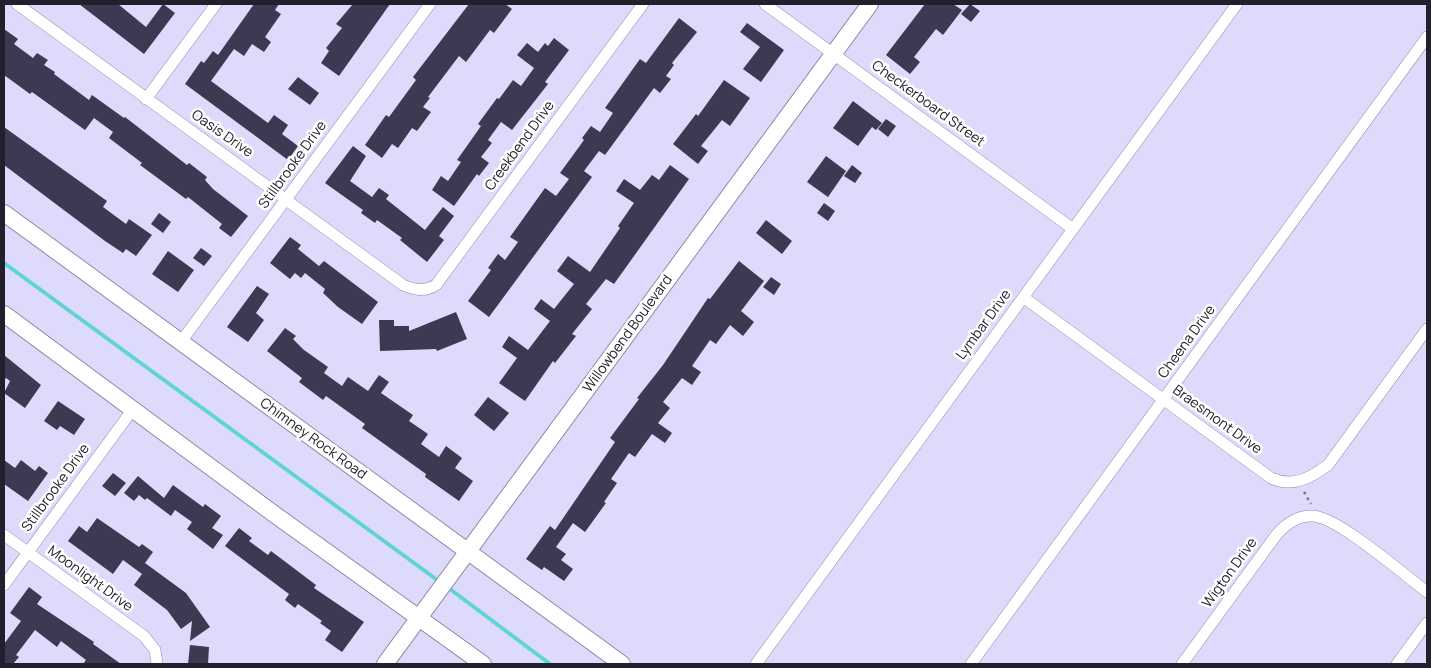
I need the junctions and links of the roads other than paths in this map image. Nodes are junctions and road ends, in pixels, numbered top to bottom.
1 (17, 4) edge
2 (216, 4) edge
3 (430, 4) edge
4 (643, 4) edge
5 (764, 4) edge
6 (870, 4) edge
7 (1237, 4) edge
8 (1427, 37) edge
9 (833, 54) junction
10 (146, 99) junction
11 (287, 198) junction
12 (4, 213) edge
13 (1073, 228) junction
14 (411, 288) joint
15 (1023, 296) junction
16 (4, 314) edge
17 (1427, 329) edge
18 (180, 343) junction
19 (1164, 400) junction
20 (134, 409) junction
21 (4, 535) edge
22 (28, 552) junction
23 (469, 552) junction
24 (4, 585) edge
25 (1427, 592) edge
26 (420, 616) junction
27 (1427, 623) edge
28 (157, 664) edge
29 (385, 664) edge
30 (483, 664) edge
31 (622, 664) edge
32 (756, 664) edge
33 (971, 664) edge
34 (1182, 664) edge
35 (1397, 664) edge

1 - 10 street, Oasis Drive
2 - 10 street
3 - 11 street, Stillbrooke Drive
4 - 14 street, Creekbend Drive
5 - 9 street, Checkerboard Street
6 - 9 main road, Willowbend Boulevard
7 - 13 street, Lymbar Drive
8 - 19 street, Cheena Drive
9 - 13 street, Checkerboard Street
9 - 23 main road, Willowbend Boulevard
10 - 11 street, Oasis Drive
11 - 14 street, Oasis Drive
11 - 18 street, Stillbrooke Drive
12 - 18 main road, Chimney Rock Road
13 - 15 street, Lymbar Drive
15 - 19 street, Braesmont Drive
15 - 32 street, Lymbar Drive
16 - 20 main road
17 - 19 street, Braesmont Drive
18 - 23 main road, Chimney Rock Road
19 - 33 street, Cheena Drive
20 - 22 street, Stillbrooke Drive
20 - 26 main road
21 - 22 street, Moonlight Drive
22 - 24 street, Stillbrooke Drive
22 - 28 street, Moonlight Drive
23 - 26 main road, Willowbend Boulevard
23 - 31 main road, Chimney Rock Road
25 - 34 street, Wigton Drive
26 - 29 main road, Willowbend Boulevard
26 - 30 main road
27 - 35 street

